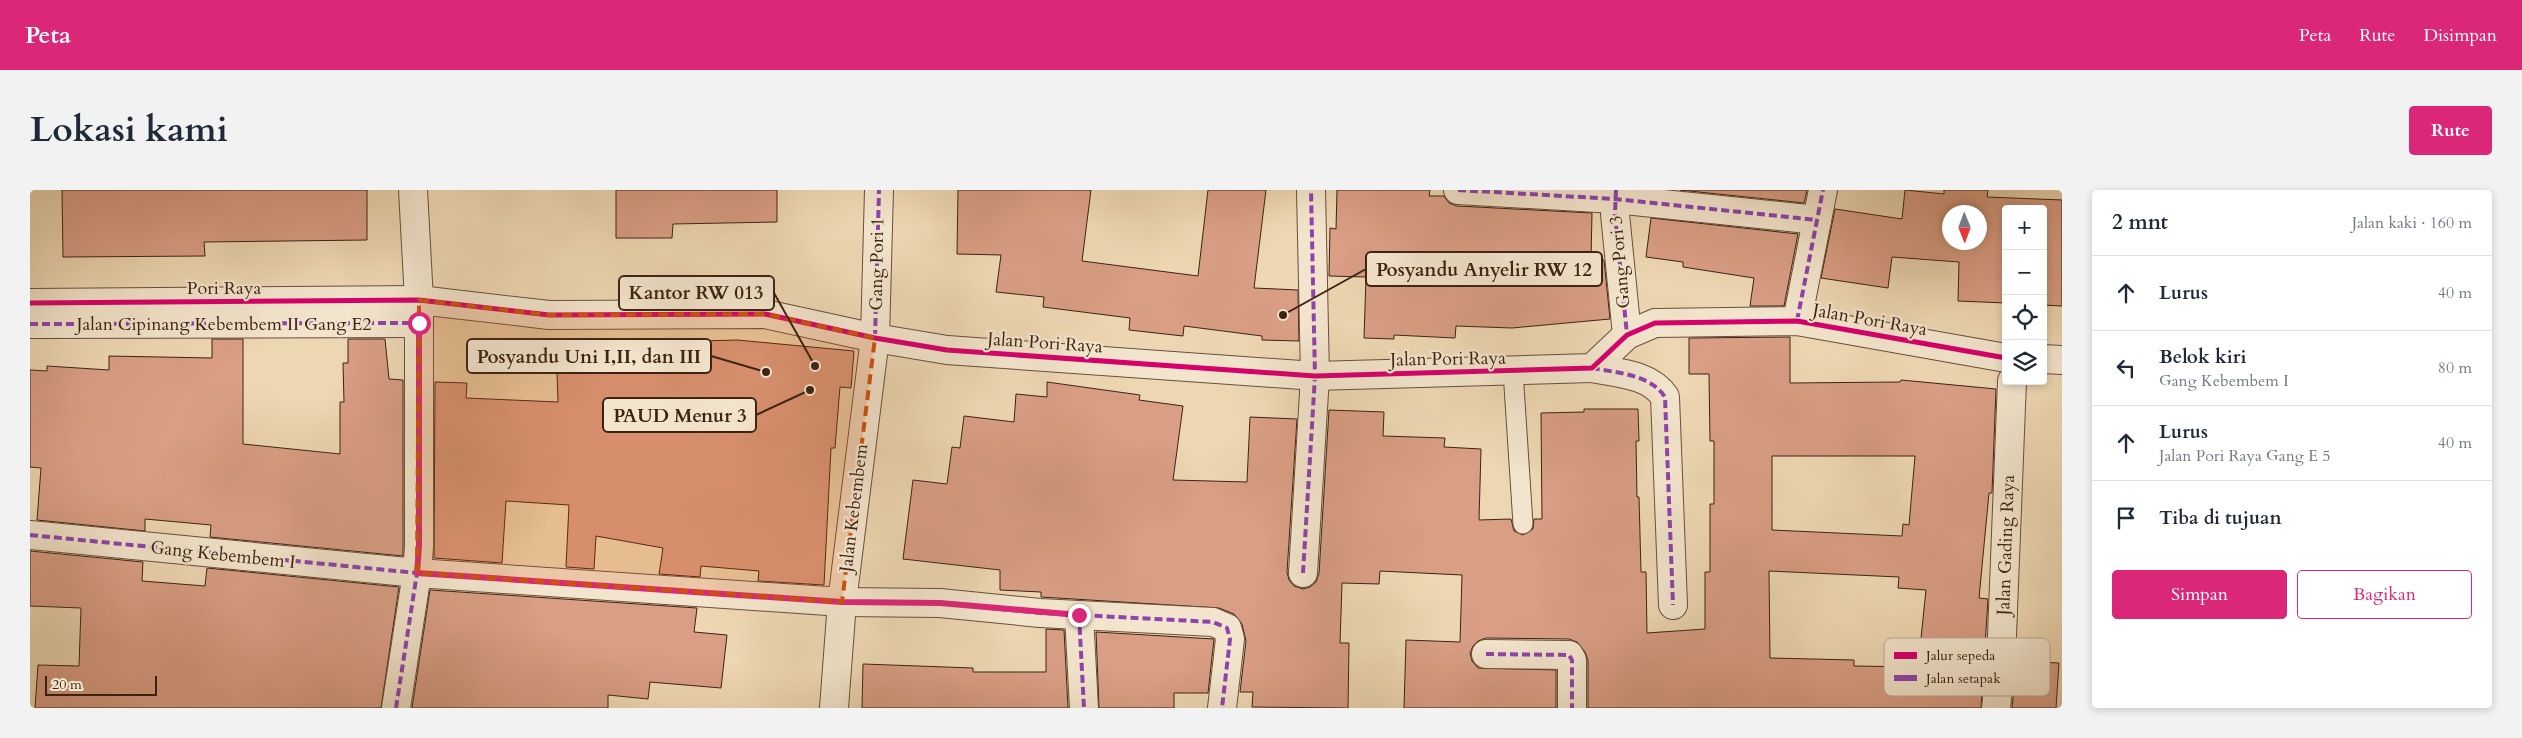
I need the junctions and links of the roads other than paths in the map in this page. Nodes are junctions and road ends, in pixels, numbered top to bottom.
1 (413, 190) edge
2 (879, 190) edge
3 (1311, 190) edge
4 (1458, 190) edge
5 (1823, 190) edge
6 (1616, 194) edge
7 (1817, 220) junction
8 (30, 303) edge
9 (419, 311) junction
10 (1797, 321) junction
11 (30, 324) edge
12 (1627, 334) junction
13 (875, 338) junction
14 (2002, 357) edge
15 (2047, 359) edge
16 (2062, 360) edge
17 (1592, 368) junction
18 (1512, 371) junction
19 (1315, 376) junction
20 (2012, 385) edge
21 (1523, 524) dead end
22 (30, 535) edge
23 (417, 573) junction
24 (1303, 573) dead end
25 (842, 602) junction
26 (1673, 605) dead end
27 (1079, 615) junction
28 (2002, 638) edge
29 (1486, 654) dead end
30 (396, 708) edge
31 (834, 708) edge
32 (1084, 708) edge
33 (1222, 708) edge
34 (1572, 708) edge

1 - 9 street
2 - 13 street, Gang Pori 1
3 - 19 street
4 - 6 street
5 - 7 street
6 - 7 street
6 - 12 street, Gang Pori 3
7 - 10 street
8 - 9 street, Pori Raya
9 - 11 street, Jalan Cipinang Kebembem II Gang E2
9 - 13 street, Jalan Pori Raya
9 - 23 street
10 - 12 street, Jalan Pori Raya
10 - 14 street, Jalan Pori Raya
12 - 17 street, Jalan Pori Raya
13 - 19 street, Jalan Pori Raya
13 - 25 street, Jalan Kebembem
15 - 16 street
17 - 18 street, Jalan Pori Raya
17 - 26 street
18 - 19 street, Jalan Pori Raya
18 - 21 lane
19 - 24 street
20 - 28 street, Jalan Gading Raya
22 - 23 street, Gang Kebembem I
23 - 25 street, Gang Kebembem I
23 - 30 street
25 - 27 street, Gang Kebembem I
25 - 31 street, Jalan Kebembem
27 - 32 street
27 - 33 street, Gang Kebembem I
29 - 34 street

